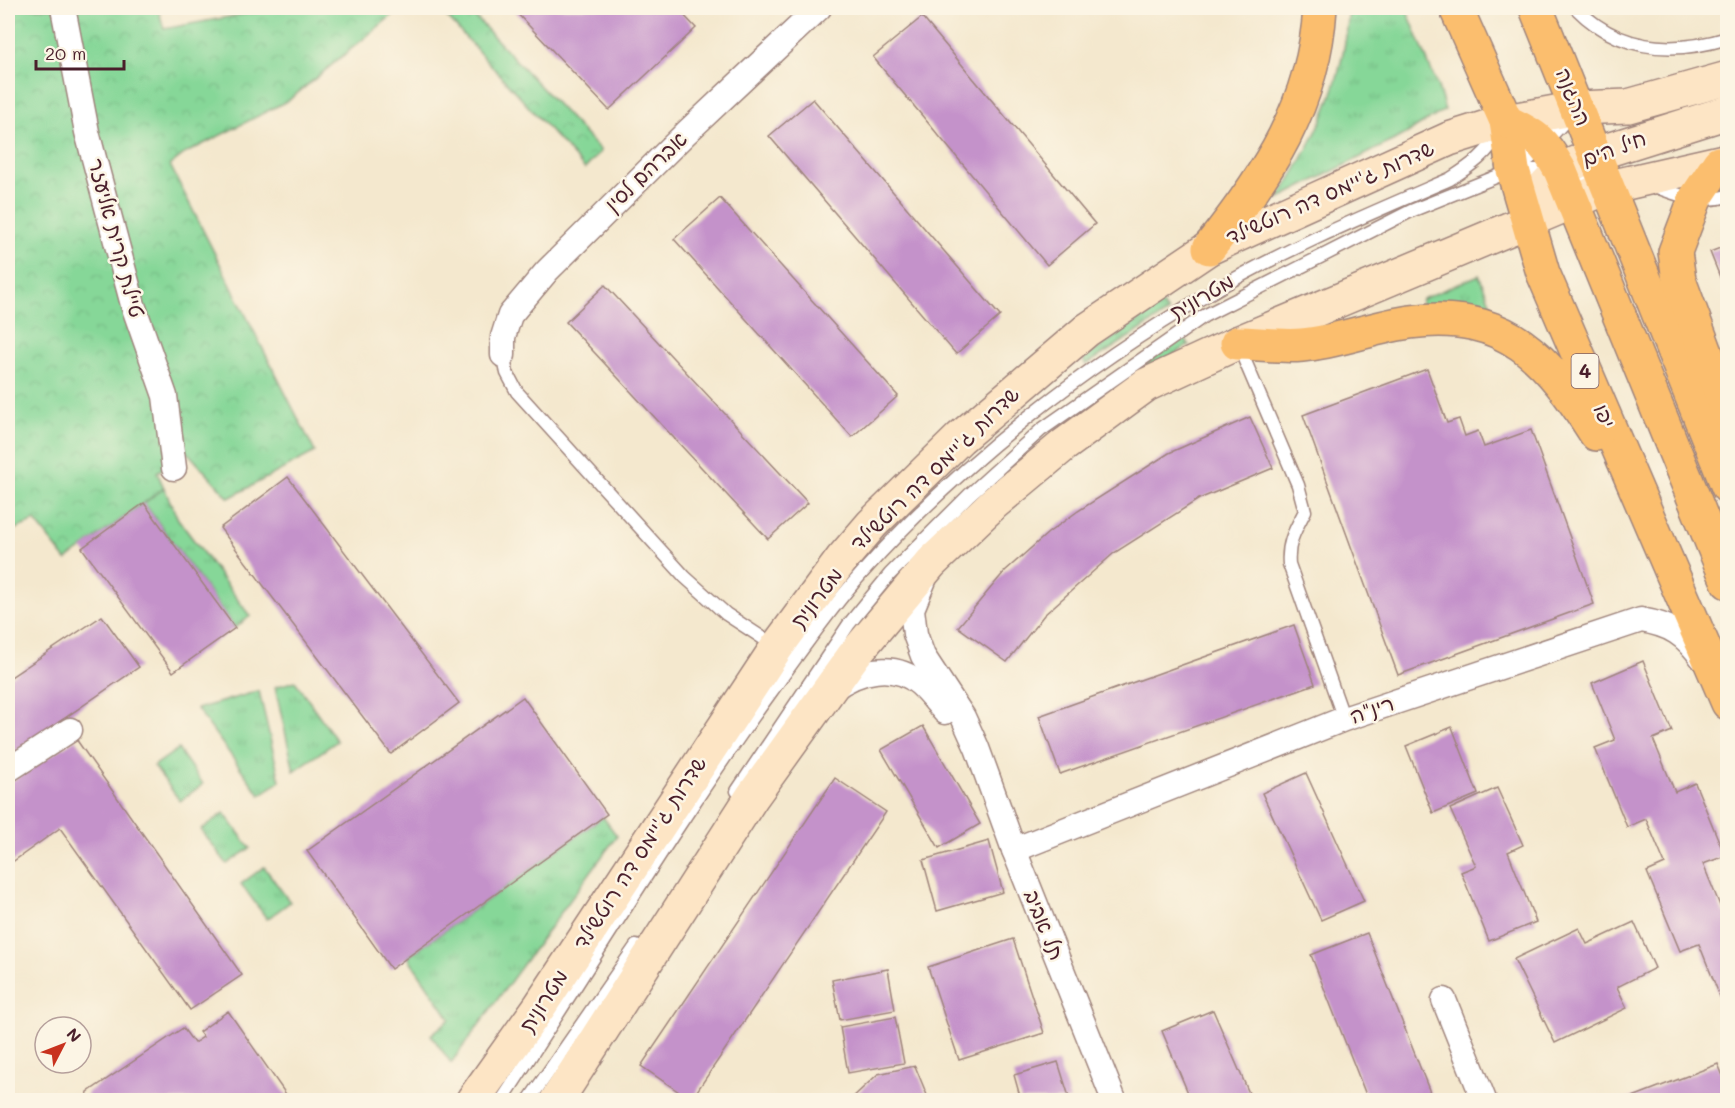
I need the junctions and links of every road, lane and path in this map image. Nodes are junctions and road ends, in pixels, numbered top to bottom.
1 (63, 8) edge
2 (819, 8) edge
3 (1320, 8) edge
4 (1456, 8) edge
5 (1536, 8) edge
6 (1576, 8) edge
7 (1728, 38) edge
8 (1728, 78) edge
9 (1577, 108) junction
10 (1728, 112) edge
11 (1506, 121) junction
12 (1595, 154) junction
13 (1553, 157) junction
14 (1724, 161) edge
15 (1513, 170) junction
16 (1624, 184) junction
17 (1728, 196) edge
18 (1695, 199) junction
19 (1575, 201) junction
20 (1526, 220) junction
21 (1209, 248) junction
22 (1237, 343) junction
23 (503, 355) joint
24 (1726, 405) edge
25 (174, 468) dead end
26 (1728, 487) edge
27 (1648, 520) junction
28 (931, 564) junction
29 (1728, 582) edge
30 (777, 647) junction
31 (1722, 690) edge
32 (825, 694) junction
33 (1344, 719) junction
34 (70, 730) dead end
35 (977, 747) junction
36 (8, 770) edge
37 (729, 804) dead end
38 (1014, 850) junction
39 (647, 930) dead end
40 (1444, 1000) dead end
41 (473, 1101) edge
42 (502, 1101) edge
43 (529, 1101) edge
44 (557, 1101) edge
45 (1114, 1101) edge
46 (1484, 1101) edge

1 - 25 street, טיילת קרית אליעזר
2 - 23 street, אברהם לסין
3 - 21 highway
4 - 11 highway, 4
5 - 9 highway, ההגנה
6 - 7 lane
8 - 9 street, חיל הים
9 - 11 street, חיל הים
9 - 12 highway, ההגנה
9 - 13 lane, מטרונית
10 - 12 street, חיל הים
11 - 13 highway
11 - 15 highway, יפו / 4
11 - 21 street, שדרות ג'יימס דה רוטשילד
11 - 42 lane, מטרונית
12 - 13 street, חיל הים
12 - 16 highway, ההגנה
13 - 15 lane, מטרונית
13 - 15 lane, מטרונית
13 - 16 lane, מטרונית
13 - 19 highway
13 - 20 street, חיל הים
14 - 16 street, חיל הים
14 - 18 highway
15 - 20 highway, יפו / 4
15 - 37 lane, מטרונית
16 - 18 lane, מטרונית
16 - 19 street, חיל הים
16 - 26 highway
17 - 18 lane, מטרונית
18 - 24 highway
19 - 20 street, חיל הים
19 - 29 highway
20 - 22 street
20 - 27 highway, יפו / 4
21 - 30 street, שדרות ג'יימס דה רוטשילד
22 - 27 highway
22 - 28 street
22 - 33 lane
23 - 30 lane
27 - 31 highway, יפו / 4
28 - 32 street
28 - 35 street, תל אביב
30 - 41 street, שדרות ג'יימס דה רוטשילד
31 - 33 street, רינ"ה
32 - 35 street, תל אביב
32 - 44 street
33 - 38 street, רינ"ה
34 - 36 street
35 - 38 street, תל אביב
38 - 45 street, תל אביב
39 - 43 lane
40 - 46 street

